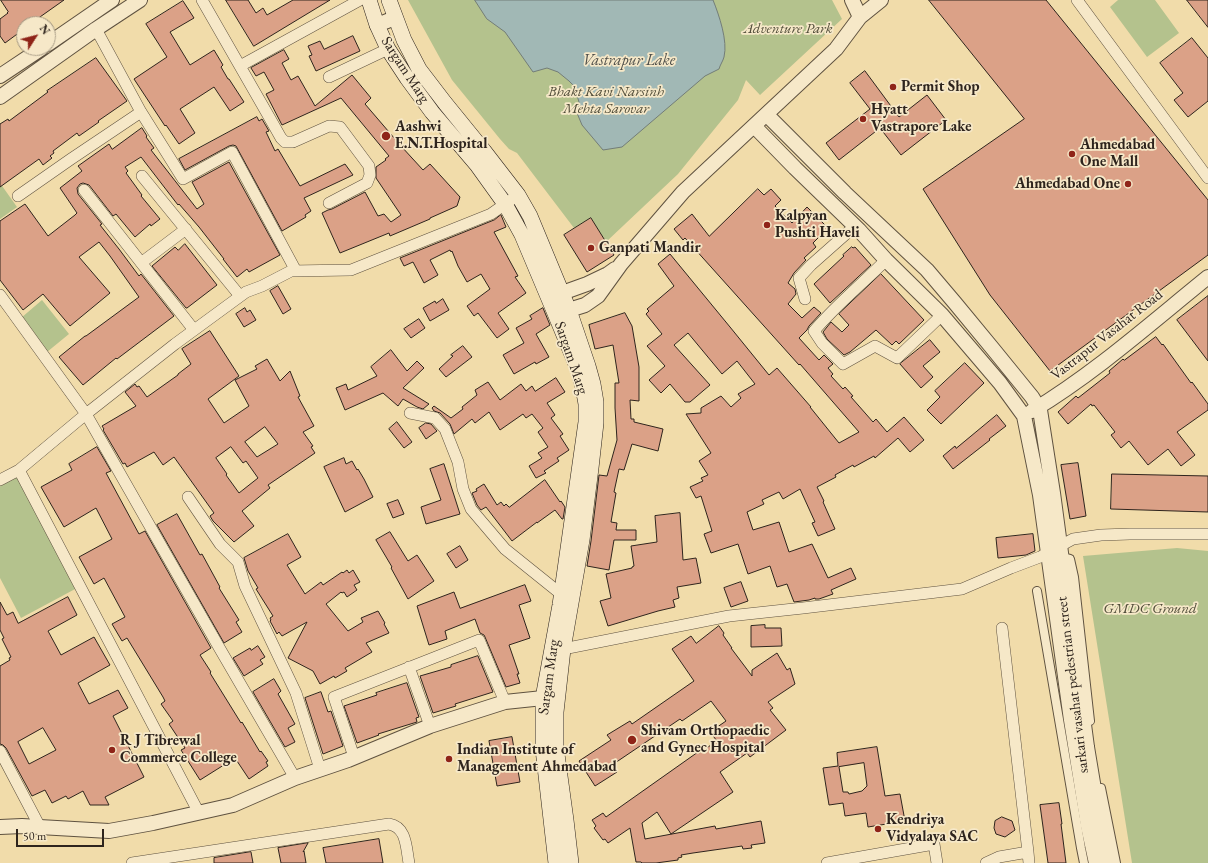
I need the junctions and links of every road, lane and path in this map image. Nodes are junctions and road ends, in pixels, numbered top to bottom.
1 (112, 0) edge
2 (140, 0) edge
3 (202, 0) edge
4 (360, 0) edge
5 (369, 0) edge
6 (389, 0) edge
7 (852, 0) edge
8 (881, 0) edge
9 (1077, 0) edge
10 (860, 17) junction
11 (395, 18) junction
12 (377, 25) junction
13 (96, 29) junction
14 (56, 38) edge
15 (388, 49) junction
16 (30, 56) edge
17 (240, 66) junction
18 (0, 76) edge
19 (329, 77) dead end
20 (0, 97) edge
21 (141, 112) junction
22 (767, 115) junction
23 (754, 126) junction
24 (142, 176) dead end
25 (1208, 178) edge
26 (84, 190) dead end
27 (518, 195) junction
28 (18, 196) dead end
29 (329, 202) dead end
30 (505, 204) junction
31 (855, 226) junction
32 (186, 230) junction
33 (886, 260) junction
34 (142, 263) junction
35 (621, 264) junction
36 (552, 268) junction
37 (296, 271) junction
38 (1208, 277) edge
39 (587, 284) junction
40 (562, 293) junction
41 (0, 295) edge
42 (240, 296) junction
43 (805, 299) dead end
44 (586, 305) junction
45 (558, 309) junction
46 (942, 315) junction
47 (194, 330) junction
48 (576, 332) junction
49 (1038, 407) junction
50 (410, 413) dead end
51 (86, 414) junction
52 (1024, 416) junction
53 (19, 470) junction
54 (0, 480) edge
55 (188, 497) dead end
56 (1208, 534) edge
57 (1056, 552) junction
58 (1037, 591) dead end
59 (562, 594) junction
60 (1002, 628) dead end
61 (557, 649) junction
62 (409, 667) junction
63 (550, 699) junction
64 (505, 702) junction
65 (430, 726) junction
66 (0, 751) edge
67 (354, 757) junction
68 (320, 769) junction
69 (295, 778) junction
70 (199, 813) junction
71 (0, 827) edge
72 (40, 827) junction
73 (1028, 852) junction
74 (132, 863) edge
75 (409, 863) edge
76 (556, 863) edge
77 (571, 863) edge
78 (827, 863) edge
79 (937, 863) edge
80 (986, 863) edge
81 (1029, 863) edge
82 (1084, 863) edge
83 (1096, 863) edge
84 (1108, 863) edge
85 (1116, 863) edge

1 - 14 street
2 - 13 street
3 - 17 street
4 - 17 street
5 - 12 main road, Sargam Marg
6 - 11 main road, Sargam Marg
7 - 10 street
8 - 10 street
9 - 25 street
10 - 22 street
11 - 12 street
11 - 27 main road, Sargam Marg
12 - 15 main road, Sargam Marg
13 - 20 street
13 - 21 street
15 - 19 street
15 - 30 main road, Sargam Marg
16 - 18 street
17 - 29 street
21 - 28 street
21 - 37 street
22 - 23 street
22 - 49 street
23 - 31 street
23 - 35 street
24 - 32 street
26 - 34 street
27 - 30 street
27 - 36 main road, Sargam Marg
30 - 37 street
30 - 45 main road, Sargam Marg
31 - 33 street
31 - 43 street
32 - 34 street
32 - 42 street
33 - 46 street
33 - 46 street
34 - 47 street
35 - 39 street
35 - 44 street
36 - 39 street
36 - 40 main road, Sargam Marg
37 - 42 street
38 - 49 street, Vastrapur Vasahat Road
39 - 40 street
40 - 45 main road, Sargam Marg
41 - 51 street
42 - 47 street
44 - 45 street
44 - 48 street
45 - 48 main road, Sargam Marg
45 - 59 main road, Sargam Marg
46 - 52 street
47 - 51 street
48 - 61 main road, Sargam Marg
49 - 52 street, Vastrapur Vasahat Road
49 - 57 street
50 - 59 street
51 - 53 street
51 - 69 street
52 - 57 street
53 - 54 street
53 - 70 street
55 - 68 street
56 - 57 street
57 - 61 street
57 - 83 street
57 - 84 street
57 - 85 street, sarkari vasahat pedestrian street
58 - 82 street
59 - 61 main road, Sargam Marg
60 - 73 street
61 - 63 main road, Sargam Marg
62 - 64 street
62 - 65 street
62 - 67 street
63 - 64 street
63 - 76 main road, Sargam Marg
63 - 77 main road, Sargam Marg
64 - 65 street
65 - 67 street
66 - 72 street
67 - 68 street
68 - 69 street
69 - 70 street
70 - 72 street
71 - 72 street
73 - 80 street
73 - 81 street
74 - 75 street
78 - 79 street

